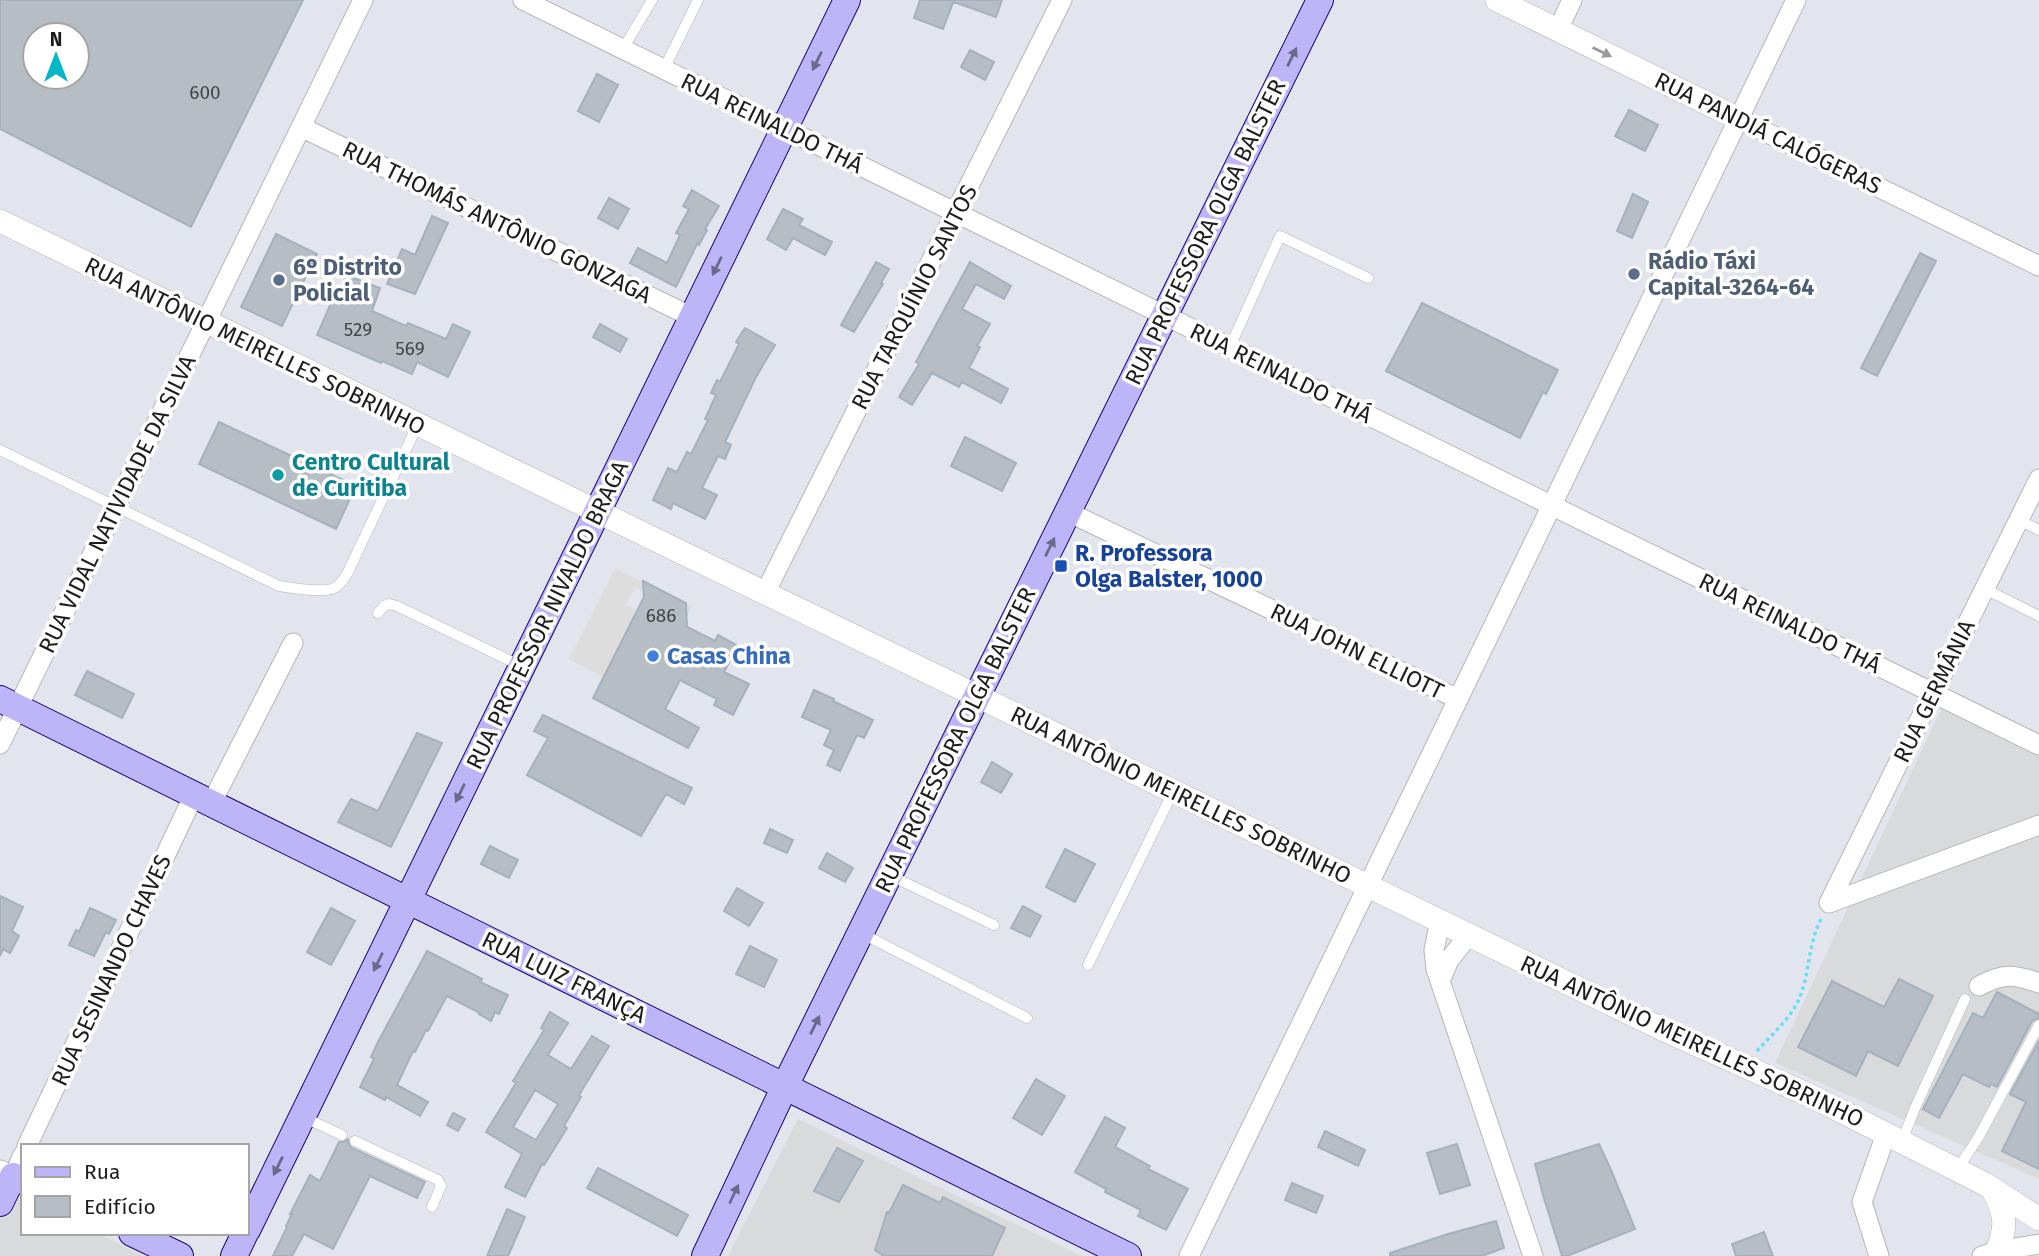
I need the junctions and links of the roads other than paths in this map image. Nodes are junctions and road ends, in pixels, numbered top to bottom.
1 (363, 0) edge
2 (523, 0) edge
3 (652, 0) edge
4 (698, 0) edge
5 (847, 0) edge
6 (1062, 0) edge
7 (1320, 0) edge
8 (1497, 0) edge
9 (1572, 0) edge
10 (1796, 0) edge
11 (1558, 30) junction
12 (623, 49) junction
13 (664, 69) junction
14 (1739, 119) junction
15 (301, 127) junction
16 (784, 128) junction
17 (956, 213) junction
18 (0, 222) edge
19 (2039, 266) edge
20 (1368, 278) dead end
21 (1164, 315) junction
22 (692, 317) junction
23 (206, 321) junction
24 (1230, 347) junction
25 (418, 425) junction
26 (0, 450) edge
27 (2039, 479) edge
28 (116, 506) junction
29 (1551, 506) junction
30 (597, 512) junction
31 (1068, 512) junction
32 (2019, 520) junction
33 (2039, 530) edge
34 (1984, 589) junction
35 (765, 593) junction
36 (379, 613) dead end
37 (2039, 616) edge
38 (293, 643) dead end
39 (522, 666) junction
40 (1933, 693) junction
41 (977, 696) junction
42 (1458, 699) junction
43 (9, 704) edge
44 (0, 744) edge
45 (2039, 745) edge
46 (1174, 791) junction
47 (203, 799) junction
48 (2039, 825) edge
49 (889, 875) junction
50 (1368, 886) junction
51 (408, 900) junction
52 (1440, 921) junction
53 (994, 925) dead end
54 (860, 933) junction
55 (1469, 935) junction
56 (1088, 965) dead end
57 (1440, 981) junction
58 (2039, 983) edge
59 (1972, 992) joint
60 (1027, 1018) dead end
61 (2039, 1025) edge
62 (785, 1086) junction
63 (302, 1116) junction
64 (342, 1135) dead end
65 (1894, 1138) junction
66 (355, 1141) dead end
67 (28, 1144) edge
68 (1956, 1170) junction
69 (15, 1171) edge
70 (1989, 1187) junction
71 (2039, 1198) edge
72 (0, 1203) edge
73 (432, 1207) dead end
74 (2039, 1221) edge
75 (248, 1228) edge
76 (136, 1235) edge
77 (244, 1235) edge
78 (2039, 1244) edge
79 (1989, 1253) edge
80 (180, 1256) edge
81 (234, 1256) edge
82 (705, 1256) edge
83 (1128, 1256) edge
84 (1189, 1256) edge
85 (1533, 1256) edge
86 (1880, 1256) edge

1 - 15 street, RUA VIDAL NATIVIDADE DA SILVA
2 - 12 street, RUA REINALDO THÁ
3 - 12 lane
4 - 13 lane
5 -> 16 main road, RUA PROFESSOR NIVALDO BRAGA
6 - 17 street, RUA TARQUÍNIO SANTOS
21 -> 7 main road, RUA PROFESSORA OLGA BALSTER
8 - 11 street, RUA PANDIÁ CALÓGERAS
9 - 11 street
10 - 14 street
11 -> 14 street, RUA PANDIÁ CALÓGERAS
12 - 13 street, RUA REINALDO THÁ
13 - 16 street, RUA REINALDO THÁ
14 - 19 street, RUA PANDIÁ CALÓGERAS
14 - 29 street
15 - 22 street, RUA THOMÁS ANTÔNIO GONZAGA
15 - 23 street, RUA VIDAL NATIVIDADE DA SILVA
16 - 17 street, RUA REINALDO THÁ
16 -> 22 main road, RUA PROFESSOR NIVALDO BRAGA
17 - 21 street, RUA REINALDO THÁ
17 - 35 street, RUA TARQUÍNIO SANTOS
18 - 23 street, RUA ANTÔNIO MEIRELLES SOBRINHO
20 - 24 lane
21 - 24 street, RUA REINALDO THÁ
21 - 31 main road, RUA PROFESSORA OLGA BALSTER
22 - 30 main road, RUA PROFESSOR NIVALDO BRAGA
23 - 25 street, RUA ANTÔNIO MEIRELLES SOBRINHO
23 - 28 street, RUA VIDAL NATIVIDADE DA SILVA
24 - 29 street, RUA REINALDO THÁ
25 - 28 lane
25 - 30 street, RUA ANTÔNIO MEIRELLES SOBRINHO
26 - 28 lane
27 - 32 street, RUA GERMÂNIA
28 - 43 street, RUA VIDAL NATIVIDADE DA SILVA
29 - 40 street, RUA REINALDO THÁ
29 - 42 street
30 - 35 street, RUA ANTÔNIO MEIRELLES SOBRINHO
30 - 39 main road, RUA PROFESSOR NIVALDO BRAGA
41 -> 31 main road, RUA PROFESSORA OLGA BALSTER
31 - 42 street, RUA JOHN ELLIOTT
32 - 33 lane
32 - 34 street, RUA GERMÂNIA
34 - 37 lane
34 - 40 street, RUA GERMÂNIA
35 - 41 street, RUA ANTÔNIO MEIRELLES SOBRINHO
36 - 39 lane
38 - 47 street, RUA SESINANDO CHAVES
39 -> 51 main road, RUA PROFESSOR NIVALDO BRAGA
40 - 45 street, RUA REINALDO THÁ
40 - 48 street, RUA GERMÂNIA
41 - 46 street, RUA ANTÔNIO MEIRELLES SOBRINHO
41 - 49 main road, RUA PROFESSORA OLGA BALSTER
42 - 50 street
43 - 44 street, RUA VIDAL NATIVIDADE DA SILVA
43 - 47 main road, RUA LUIZ FRANÇA
46 - 50 street, RUA ANTÔNIO MEIRELLES SOBRINHO
46 - 56 lane
47 - 51 main road, RUA LUIZ FRANÇA
47 - 67 street, RUA SESINANDO CHAVES
49 - 53 lane
49 - 54 main road, RUA PROFESSORA OLGA BALSTER
50 - 52 street, RUA ANTÔNIO MEIRELLES SOBRINHO
50 - 84 street
51 - 62 main road, RUA LUIZ FRANÇA
51 -> 63 main road, RUA PROFESSOR NIVALDO BRAGA
52 - 55 street, RUA ANTÔNIO MEIRELLES SOBRINHO
52 - 57 street
54 - 60 lane
62 -> 54 main road, RUA PROFESSORA OLGA BALSTER
55 - 57 street
55 - 65 street, RUA ANTÔNIO MEIRELLES SOBRINHO
57 - 85 street
58 - 59 street
59 - 65 lane
61 - 68 lane
82 -> 62 main road, RUA PROFESSORA OLGA BALSTER
62 - 83 main road, RUA LUIZ FRANÇA
63 - 64 lane
63 -> 75 main road, RUA PROFESSOR NIVALDO BRAGA
65 - 68 street, RUA ANTÔNIO MEIRELLES SOBRINHO
65 - 86 street
66 - 73 lane
68 - 70 street, RUA ANTÔNIO MEIRELLES SOBRINHO
69 - 72 main road
70 - 71 street, RUA ANTÔNIO MEIRELLES SOBRINHO
70 - 74 street, RUA ANTÔNIO MEIRELLES SOBRINHO
70 - 79 street
74 - 79 street
76 - 80 main road
77 - 81 main road, RUA PROFESSOR NIVALDO BRAGA
78 - 79 street

